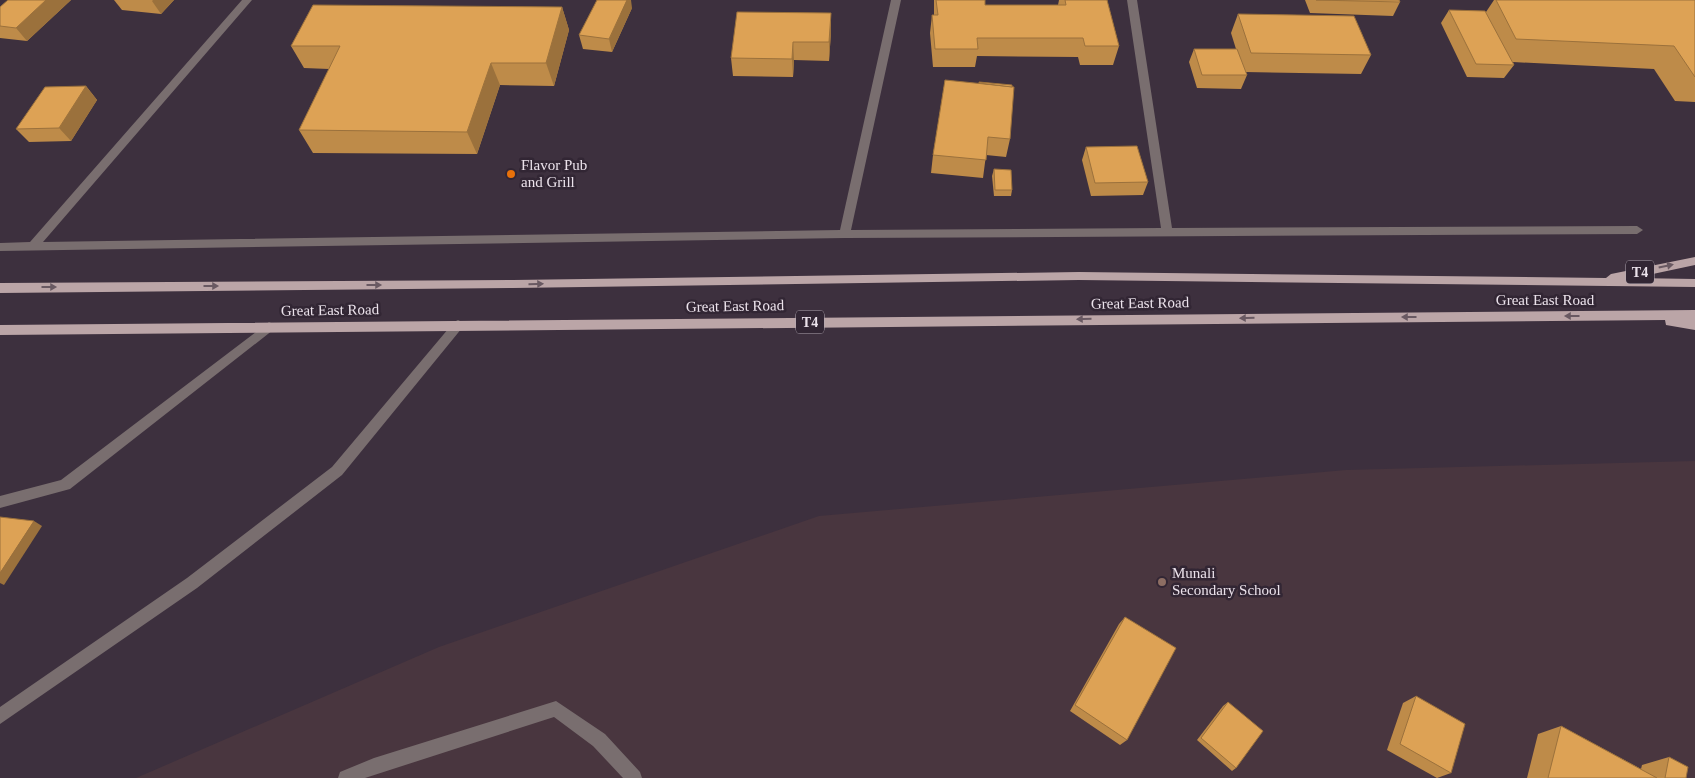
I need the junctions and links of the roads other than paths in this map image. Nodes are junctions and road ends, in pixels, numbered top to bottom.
1 (247, 0) edge
2 (896, 0) edge
3 (1132, 0) edge
4 (1637, 230) dead end
5 (1166, 232) junction
6 (845, 234) junction
7 (0, 247) edge
8 (32, 247) junction
9 (1695, 261) edge
10 (1584, 283) junction
11 (1695, 284) edge
12 (0, 288) edge
13 (1695, 315) edge
14 (1620, 316) junction
15 (458, 325) junction
16 (1695, 325) edge
17 (269, 327) junction
18 (0, 330) edge
19 (0, 502) edge
20 (0, 716) edge
21 (346, 778) edge
22 (634, 778) edge

1 - 8 street
2 - 6 street
3 - 5 street
4 - 5 street
5 - 6 street
6 - 8 street
7 - 8 street
10 -> 9 main road, Great East Road / T4
10 - 11 main road, Great East Road / T4
12 -> 10 main road, Great East Road / T4
13 - 14 main road, Great East Road / T4
14 -> 15 main road, Great East Road / T4
14 - 16 main road, Great East Road / T4
15 - 17 main road, Great East Road / T4
15 - 20 street
17 - 18 main road, Great East Road / T4
17 - 19 street
21 - 22 street

